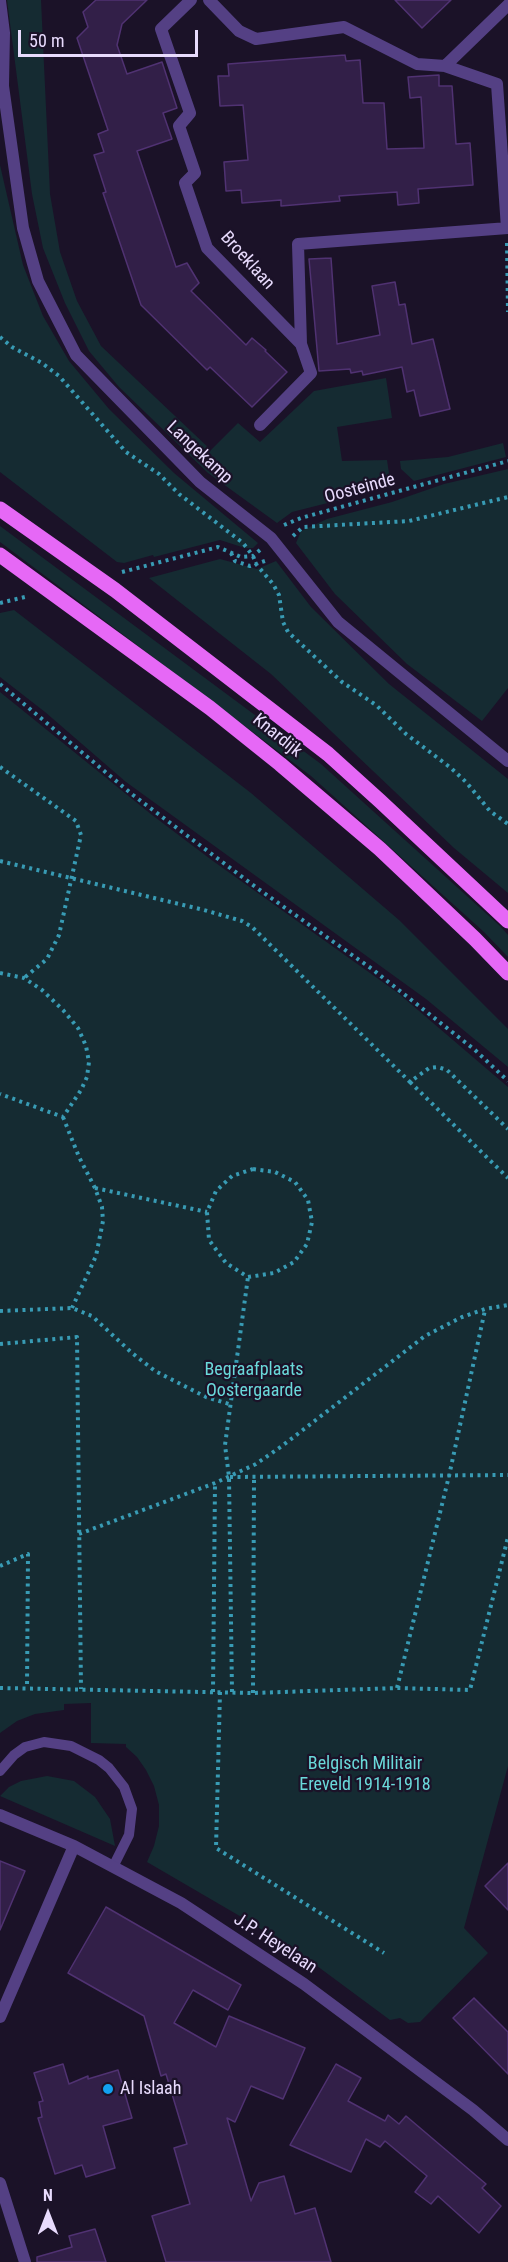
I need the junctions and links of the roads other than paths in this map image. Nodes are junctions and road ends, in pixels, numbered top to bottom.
1 (0, 0) edge
2 (191, 0) edge
3 (209, 0) edge
4 (508, 4) edge
5 (446, 66) junction
6 (2, 81) edge
7 (508, 228) edge
8 (301, 344) junction
9 (260, 425) dead end
10 (0, 501) edge
11 (0, 509) edge
12 (25, 526) junction
13 (1, 556) edge
14 (508, 761) edge
15 (508, 921) edge
16 (508, 973) edge
17 (0, 1771) edge
18 (0, 1815) edge
19 (74, 1846) junction
20 (112, 1867) junction
21 (0, 2017) edge
22 (508, 2140) edge
23 (0, 2183) edge
24 (5, 2213) edge
25 (25, 2262) edge

1 - 6 street, Langekamp
2 - 8 street, Broeklaan
3 - 5 street
4 - 5 street
5 - 7 street
6 - 14 street, Langekamp
7 - 8 street, Broeklaan
8 - 9 street, Broeklaan
10 - 12 main road
11 - 12 main road, Knardijk
12 - 15 main road, Knardijk
13 - 16 main road, Knardijk
17 - 20 lane
18 - 19 street, J.P. Heyelaan
19 - 20 street, J.P. Heyelaan
19 - 21 street
20 - 22 street, J.P. Heyelaan
23 - 24 street
24 - 25 street

